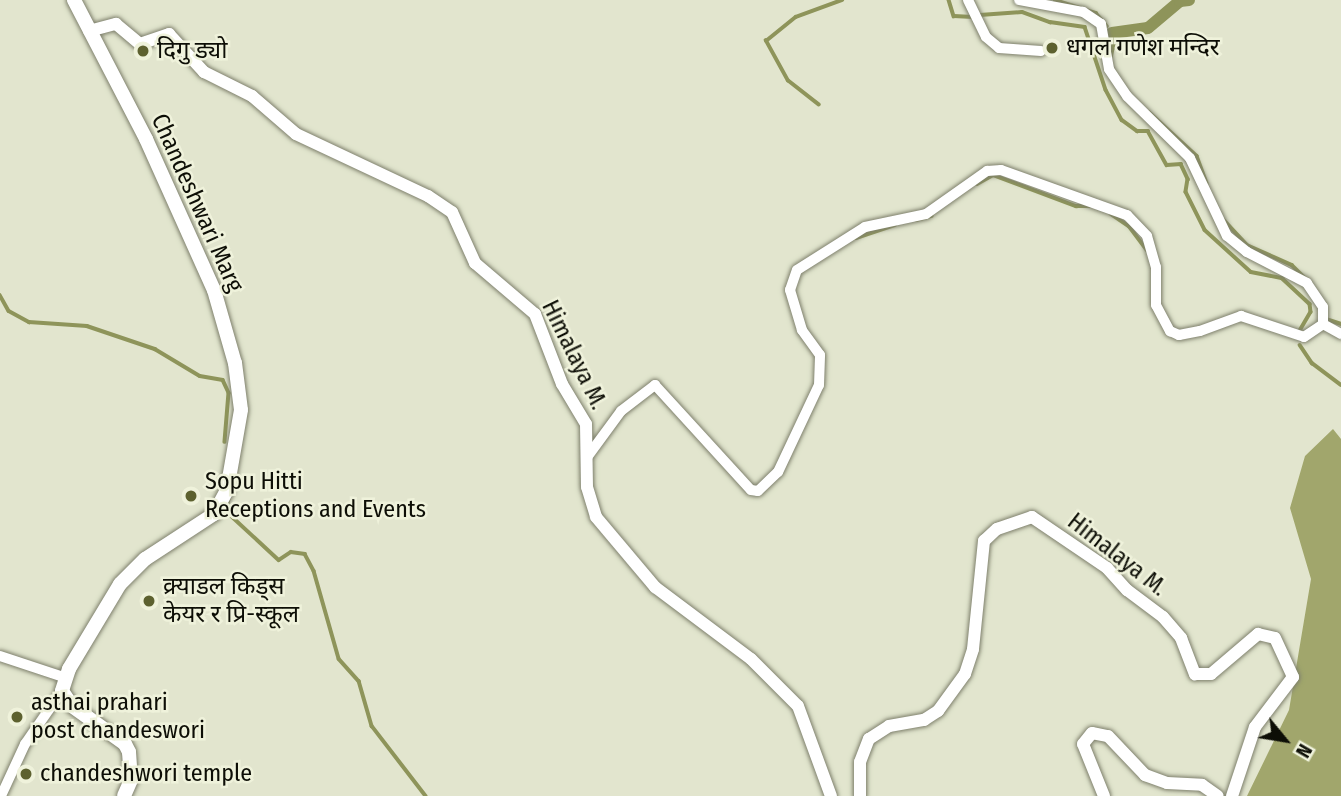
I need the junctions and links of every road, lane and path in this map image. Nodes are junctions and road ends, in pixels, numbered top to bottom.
1 (968, 0) edge
2 (1019, 0) edge
3 (75, 4) edge
4 (89, 31) junction
5 (1041, 51) dead end
6 (1323, 324) junction
7 (1341, 334) edge
8 (588, 456) junction
9 (0, 656) edge
10 (64, 685) junction
11 (129, 794) edge
12 (1, 796) edge
13 (831, 796) edge
14 (860, 796) edge
15 (1104, 796) edge
16 (1218, 796) edge
17 (1232, 796) edge

1 - 5 street
2 - 6 street
3 - 4 main road, Chandeshwari Marg
4 - 8 street, Himalaya M.
4 - 10 main road, Chandeshwari Marg
6 - 7 street
6 - 8 street
8 - 13 street, Himalaya M.
9 - 10 street
10 - 11 main road
10 - 12 street
14 - 17 street, Himalaya M.
15 - 16 street

